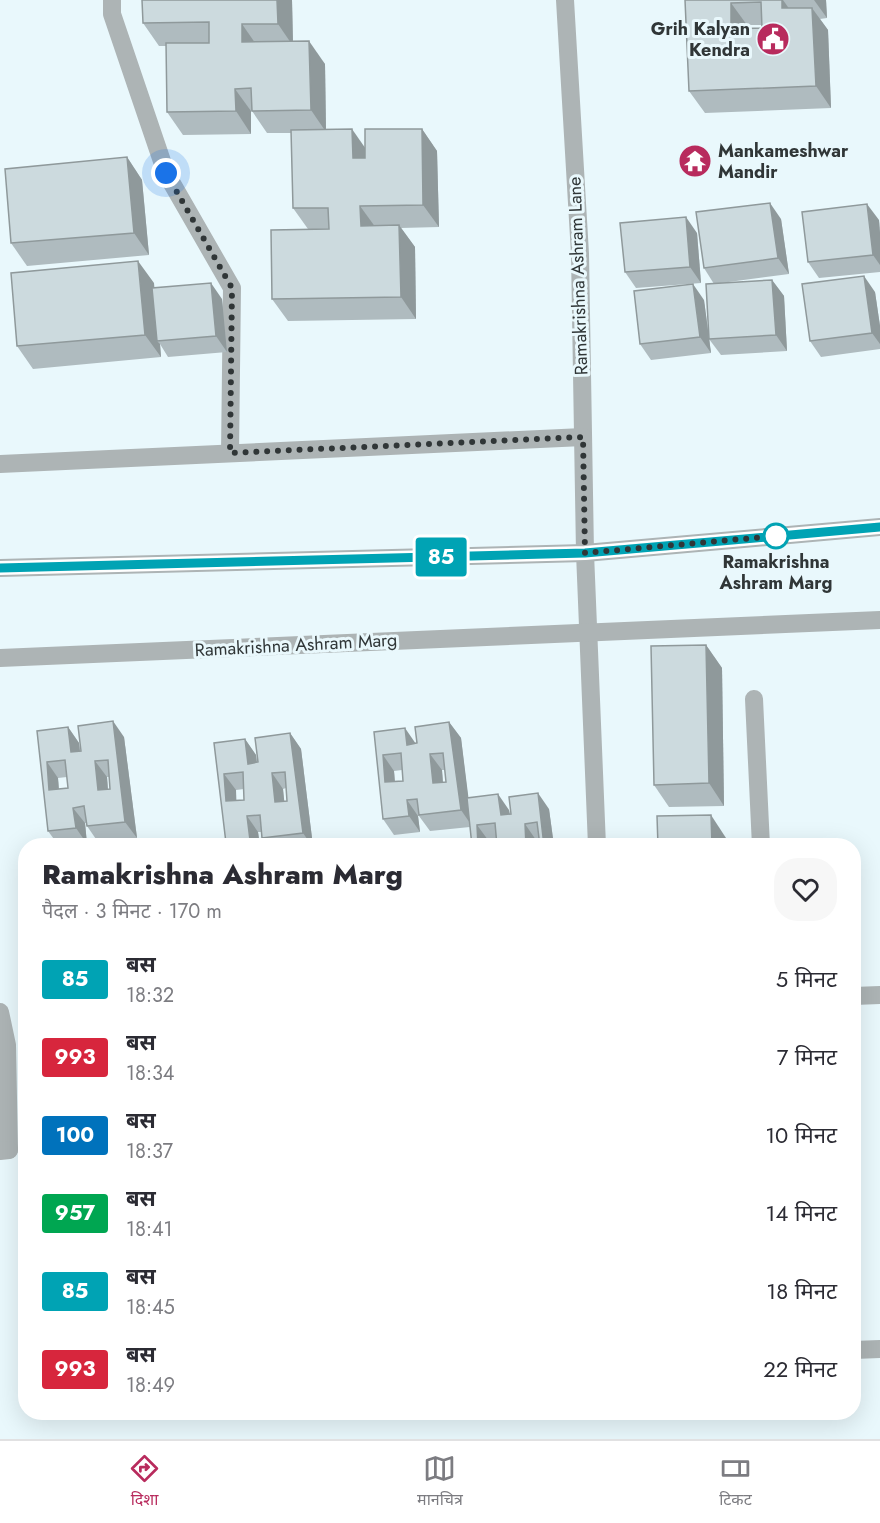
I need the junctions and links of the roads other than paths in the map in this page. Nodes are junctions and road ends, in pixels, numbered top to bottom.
1 (112, 0) edge
2 (565, 0) edge
3 (583, 437) junction
4 (230, 453) junction
5 (0, 464) edge
6 (880, 527) edge
7 (585, 553) junction
8 (0, 568) edge
9 (880, 620) edge
10 (588, 632) junction
11 (0, 658) edge
12 (754, 699) dead end
13 (597, 838) edge
14 (761, 838) edge
15 (880, 995) edge
16 (861, 996) edge
17 (0, 1012) edge
18 (5, 1151) edge
19 (880, 1349) edge
20 (861, 1350) edge

1 - 4 street
2 - 3 street, Ramakrishna Ashram Lane
3 - 4 street
3 - 7 street, Ramakrishna Ashram Lane
4 - 5 street
6 - 7 street
7 - 8 street
7 - 10 street, Ramakrishna Ashram Lane
9 - 10 street, Ramakrishna Ashram Marg
10 - 11 street, Ramakrishna Ashram Marg
10 - 13 street, Ramakrishna Ashram Lane
12 - 14 street
15 - 16 street
17 - 18 street
19 - 20 street

